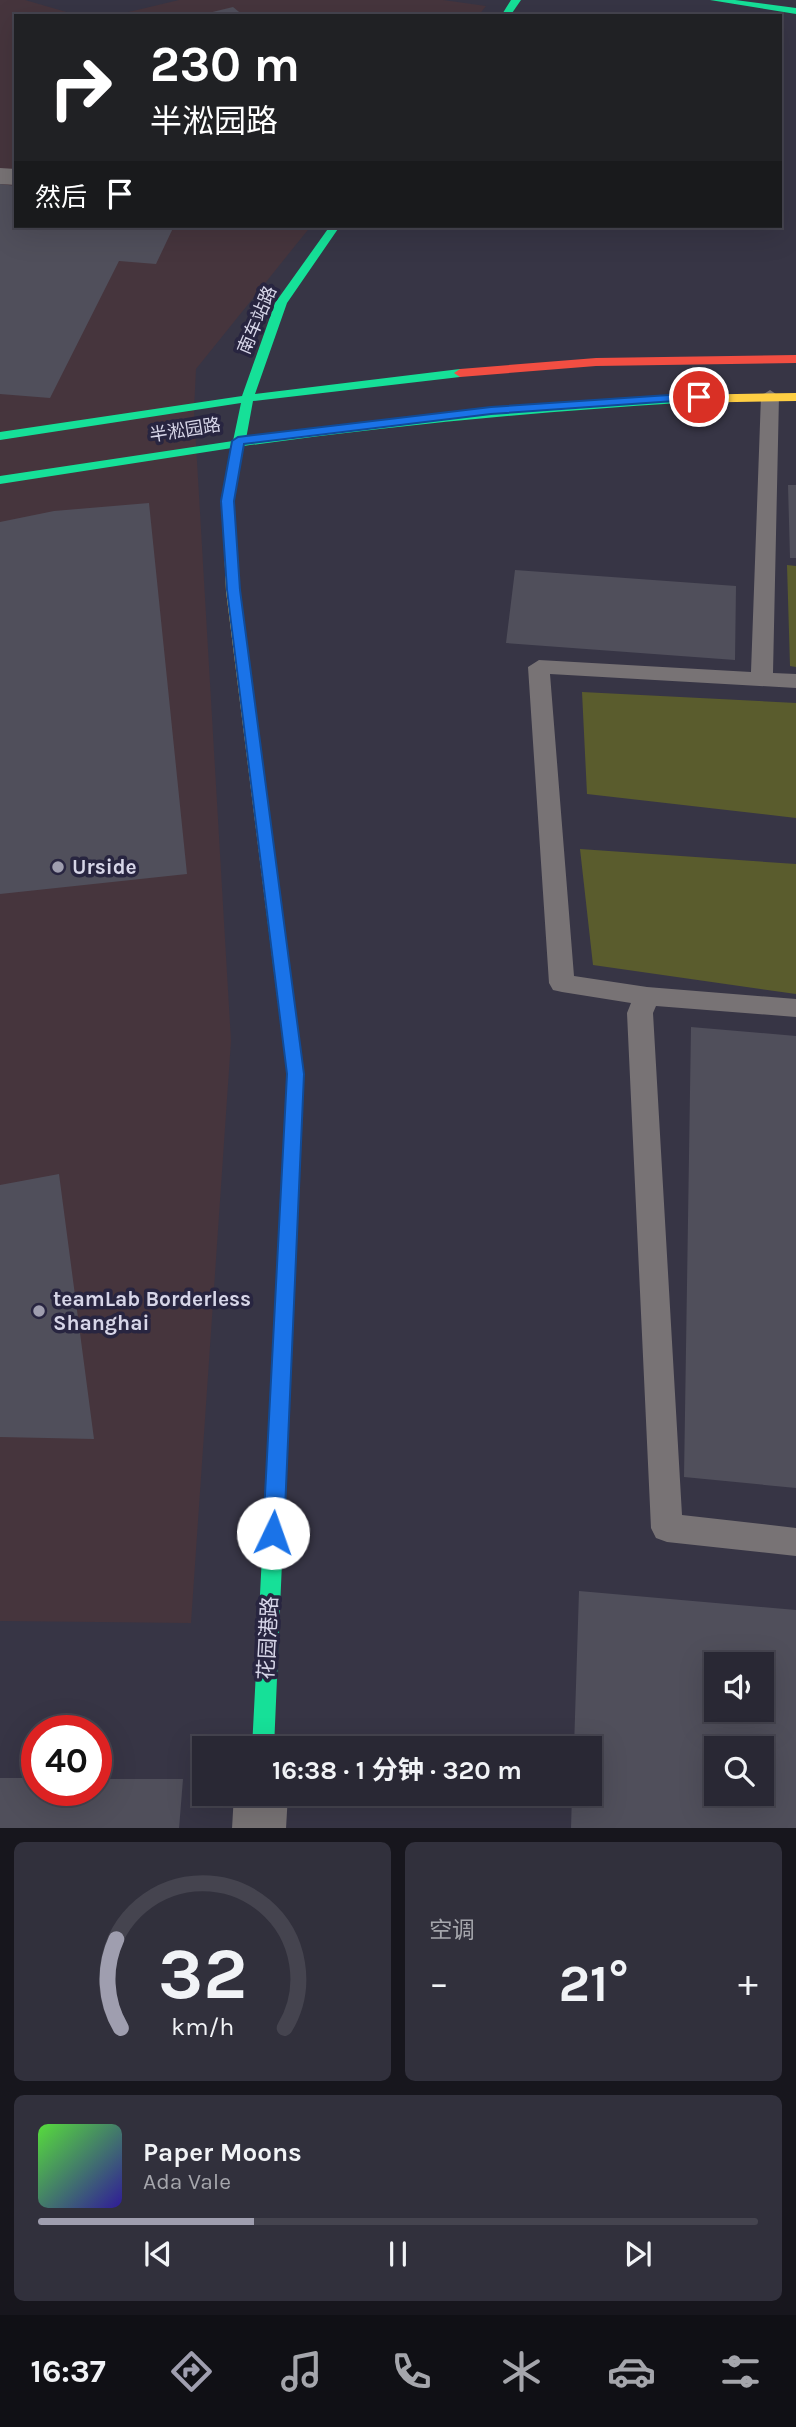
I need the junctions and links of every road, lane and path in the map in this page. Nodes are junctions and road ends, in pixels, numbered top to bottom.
1 (715, 0) edge
2 (796, 11) edge
3 (334, 228) edge
4 (796, 359) edge
5 (770, 396) junction
6 (248, 397) junction
7 (796, 397) edge
8 (0, 436) edge
9 (238, 441) junction
10 (0, 480) edge
11 (762, 679) junction
12 (796, 681) edge
13 (647, 996) junction
14 (796, 1008) edge
15 (796, 1542) edge
16 (264, 1736) edge
17 (260, 1806) edge
18 (259, 1828) edge

1 - 2 street
3 - 6 street, 南车站路
4 - 6 street, 半淞园路
5 - 7 street, 半淞园路
5 - 9 street, 半淞园路
5 - 11 lane
6 - 8 street, 半淞园路
6 - 9 street, 南车站路
9 - 10 street, 半淞园路
9 - 16 street, 花园港路
11 - 12 lane
11 - 13 lane
13 - 14 lane
13 - 15 lane
17 - 18 street

